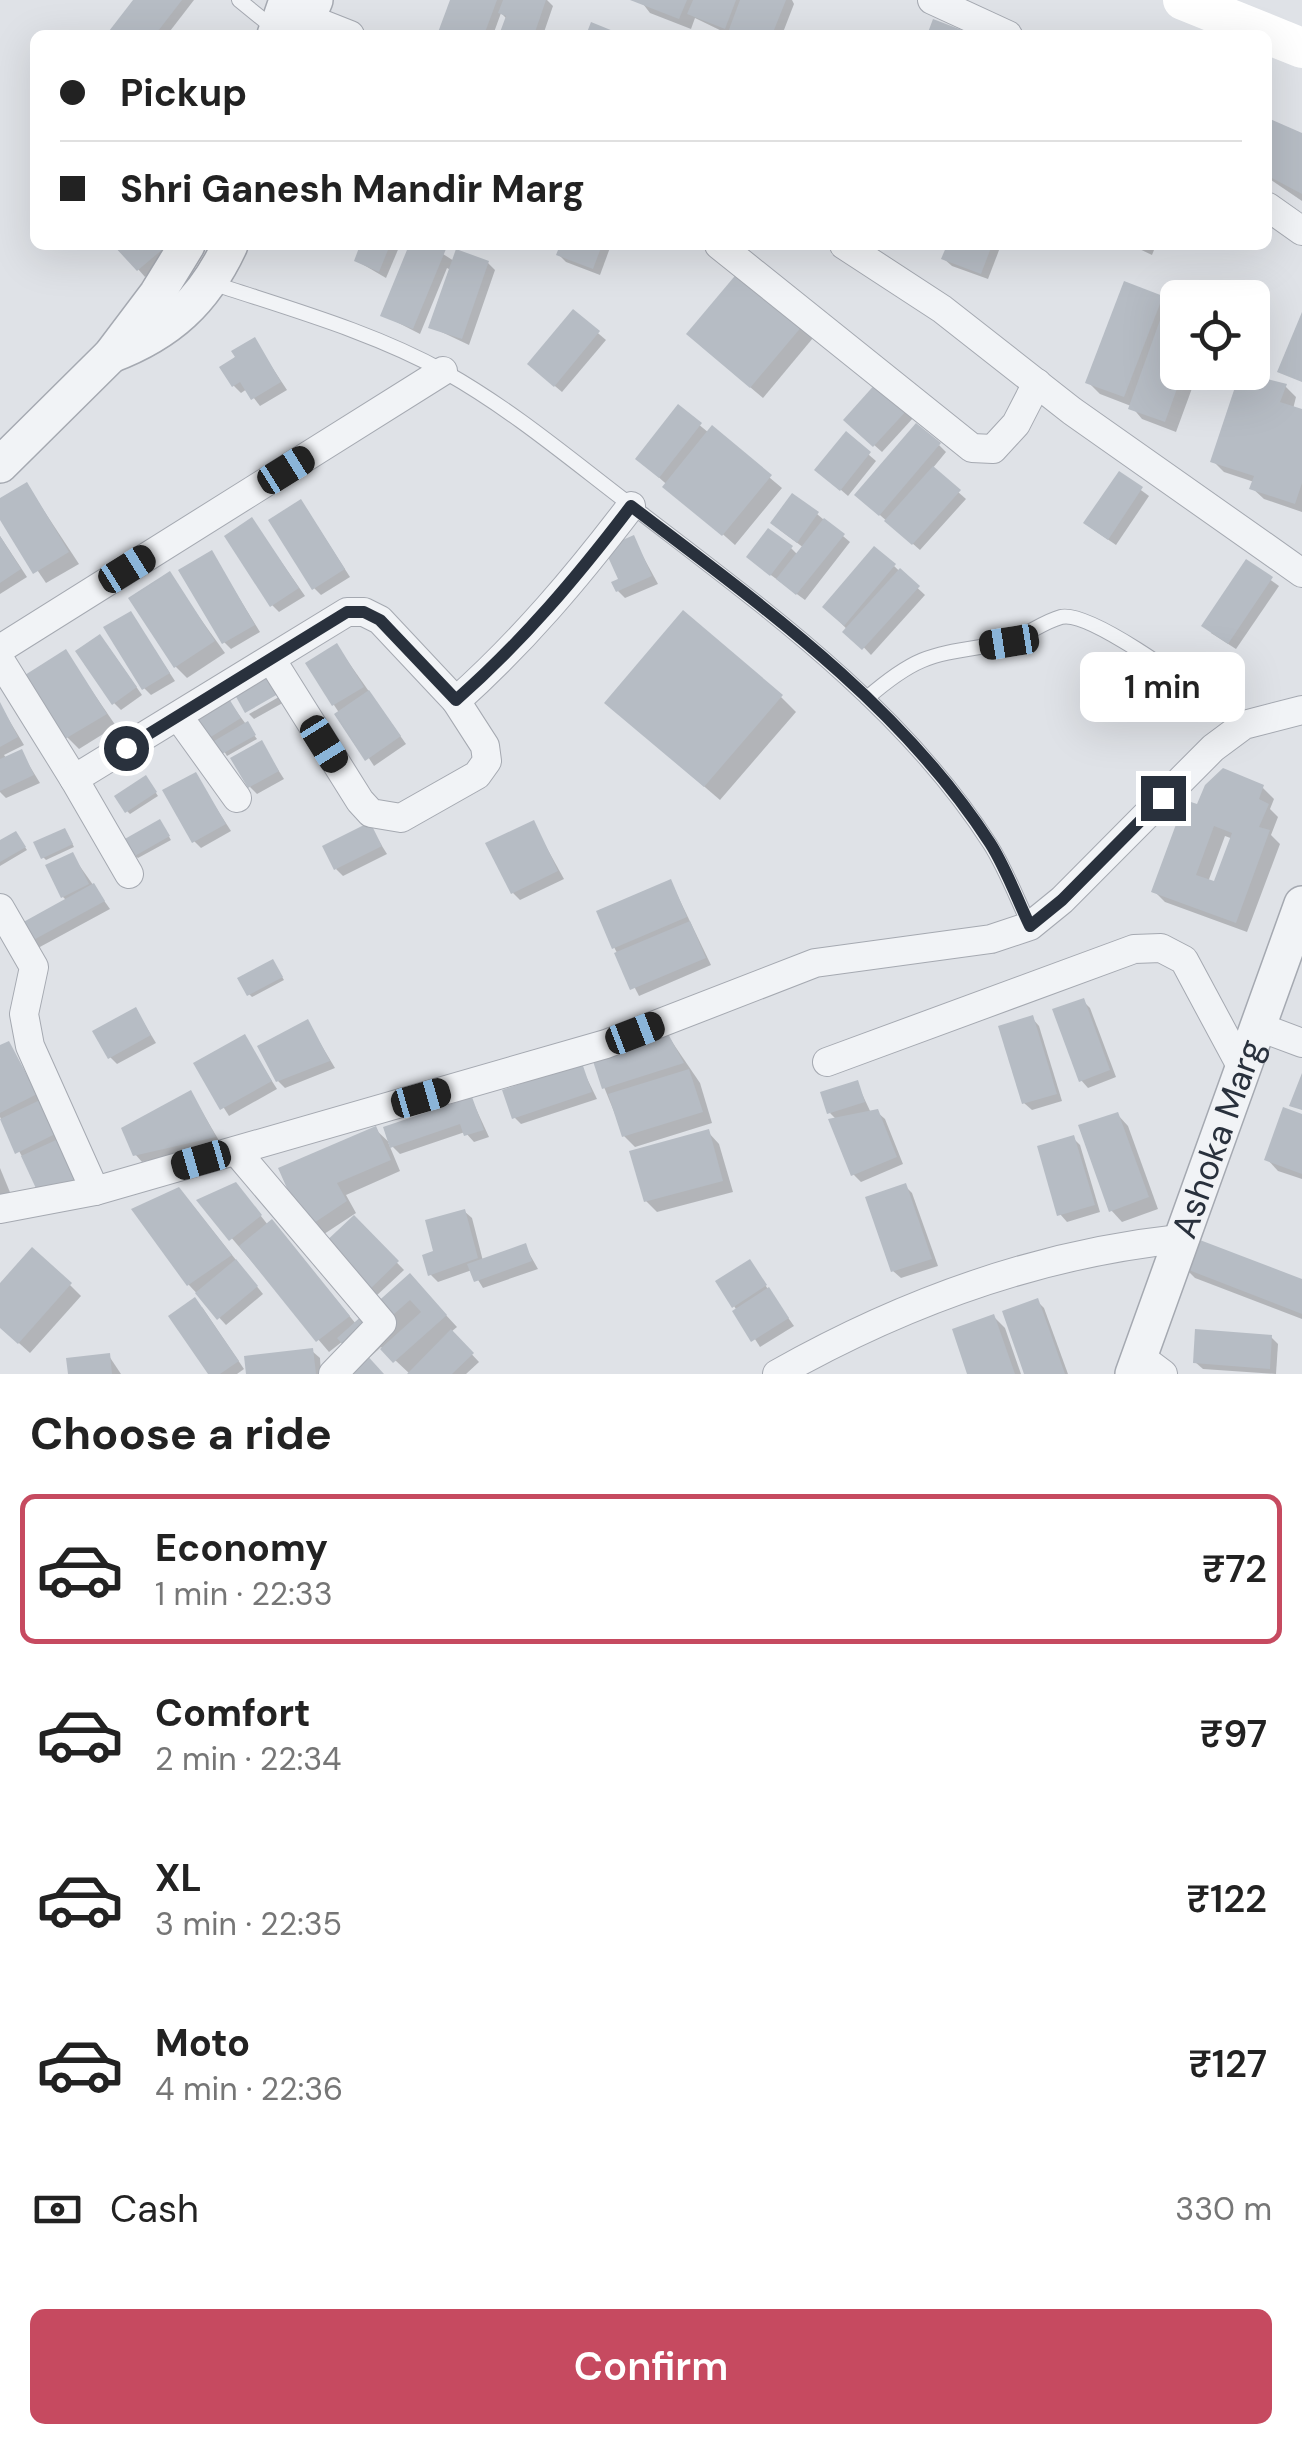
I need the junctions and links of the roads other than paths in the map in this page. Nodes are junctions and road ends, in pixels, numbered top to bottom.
1 (239, 0) edge
2 (932, 0) edge
3 (1183, 0) edge
4 (292, 22) edge
5 (328, 30) edge
6 (997, 30) edge
7 (1257, 30) edge
8 (1272, 36) edge
9 (1302, 48) edge
10 (1272, 210) edge
11 (1302, 231) edge
12 (184, 250) edge
13 (228, 250) edge
14 (725, 250) edge
15 (852, 250) edge
16 (212, 283) junction
17 (111, 355) junction
18 (443, 371) junction
19 (1037, 384) junction
20 (0, 466) edge
21 (631, 506) junction
22 (1302, 573) edge
23 (0, 648) edge
24 (271, 659) junction
25 (0, 660) edge
26 (867, 698) junction
27 (456, 700) junction
28 (1302, 710) edge
29 (178, 716) junction
30 (1244, 725) junction
31 (74, 780) junction
32 (237, 798) dead end
33 (129, 874) dead end
34 (1302, 904) edge
35 (0, 908) edge
36 (1030, 926) junction
37 (1256, 1026) junction
38 (1302, 1044) edge
39 (826, 1062) dead end
40 (1242, 1068) junction
41 (236, 1150) junction
42 (96, 1191) junction
43 (0, 1210) edge
44 (1179, 1240) junction
45 (1145, 1368) edge
46 (332, 1374) edge
47 (777, 1374) edge

1 - 4 lane
2 - 6 street
3 - 7 main road
4 - 5 street
8 - 9 main road
10 - 11 street
12 - 17 street
13 - 16 street
14 - 19 street
15 - 19 street
16 - 17 street
16 - 18 lane
17 - 20 street
18 - 21 lane
18 - 23 street
19 - 22 street
21 - 26 lane
21 - 27 street
24 - 27 street
24 - 27 street
24 - 29 street
25 - 31 street
26 - 30 lane
26 - 36 lane
28 - 30 street
29 - 31 street
29 - 32 street
30 - 36 street
31 - 33 street
34 - 37 street, Ashoka Marg
35 - 42 street
36 - 41 street
37 - 38 street
37 - 40 street, Ashoka Marg
39 - 40 street
40 - 44 street, Ashoka Marg
41 - 42 street
41 - 46 street
42 - 43 street
44 - 45 street, Ashoka Marg
44 - 47 street

